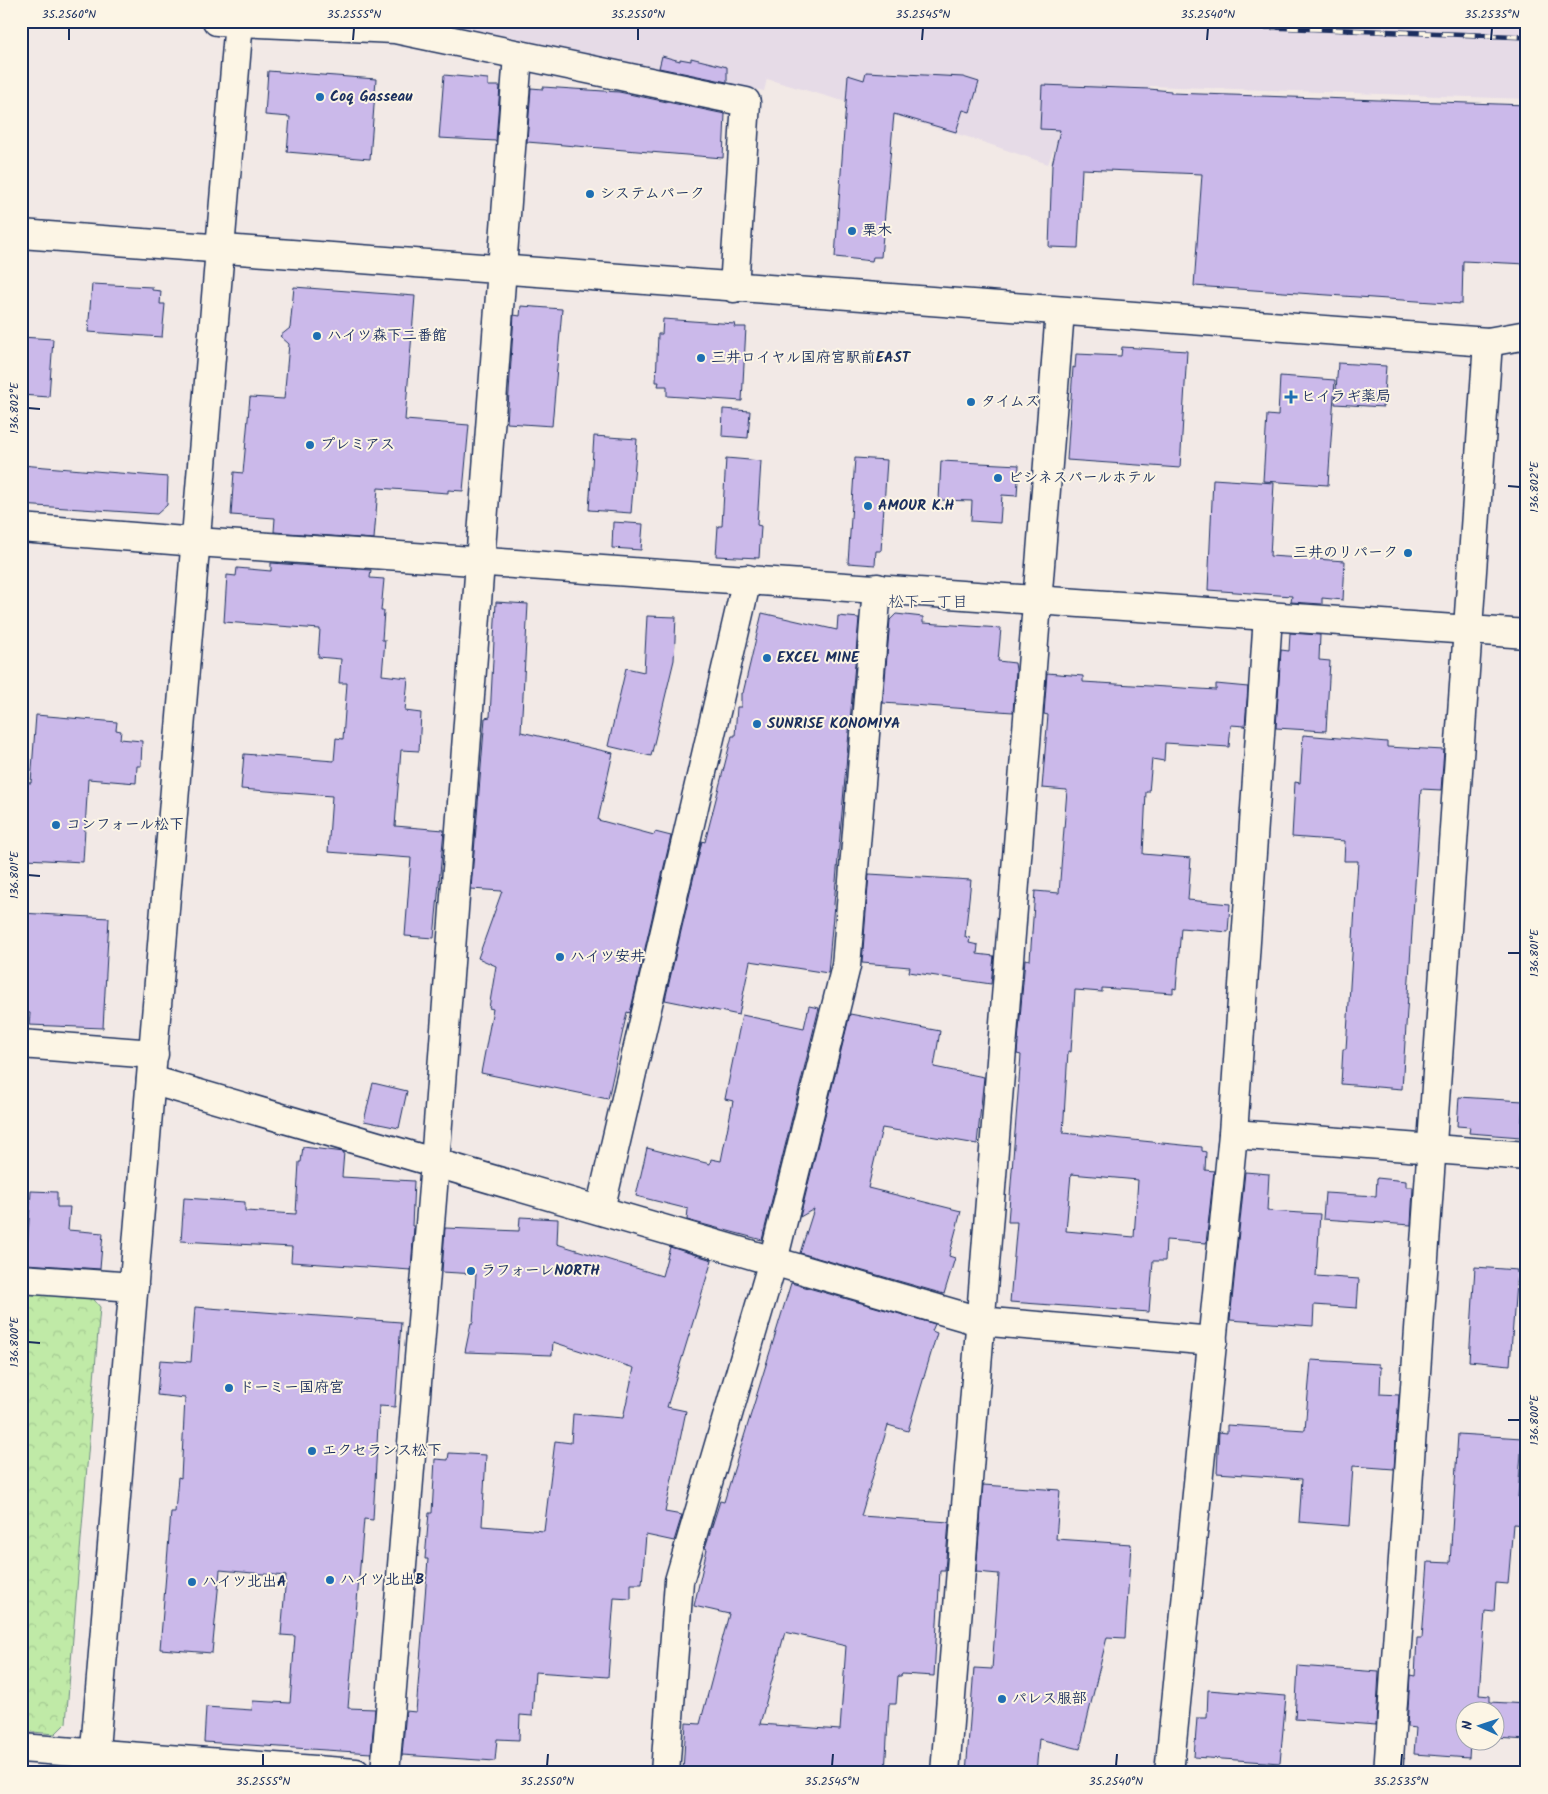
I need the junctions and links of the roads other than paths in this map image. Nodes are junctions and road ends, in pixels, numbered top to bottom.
1 (232, 22) edge
2 (518, 55) junction
3 (21, 234) edge
4 (221, 248) junction
5 (500, 271) junction
6 (734, 288) junction
7 (1060, 311) junction
8 (1527, 335) edge
9 (1488, 342) junction
10 (21, 528) edge
11 (197, 542) junction
12 (480, 560) junction
13 (747, 579) junction
14 (876, 588) junction
15 (1037, 599) junction
16 (1268, 616) junction
17 (1469, 630) junction
18 (1527, 634) edge
19 (21, 1044) edge
20 (153, 1066) junction
21 (1233, 1134) junction
22 (1432, 1149) junction
23 (1527, 1156) edge
24 (435, 1163) junction
25 (600, 1210) junction
26 (773, 1261) junction
27 (21, 1279) edge
28 (134, 1287) junction
29 (979, 1321) junction
30 (1213, 1341) junction
31 (21, 1748) edge
32 (94, 1764) edge
33 (356, 1773) edge
34 (385, 1773) edge
35 (665, 1773) edge
36 (945, 1773) edge
37 (1169, 1773) edge
38 (1388, 1773) edge

1 - 2 street
1 - 4 street
2 - 5 street
2 - 6 street
3 - 4 street
4 - 5 street
4 - 11 street
5 - 6 street
5 - 12 street
6 - 7 street
7 - 9 street
7 - 15 street
8 - 9 street
9 - 17 street
10 - 11 street
11 - 12 street
11 - 20 street
12 - 13 street
12 - 24 street
13 - 14 street
13 - 25 street
14 - 15 street
14 - 26 street
15 - 16 street
15 - 29 street
16 - 17 street
16 - 21 street
17 - 18 street
17 - 22 street
19 - 20 street
20 - 24 street
20 - 28 street
21 - 22 street
21 - 30 street
22 - 23 street
22 - 38 street
24 - 25 street
24 - 34 street
25 - 26 street
26 - 29 street
26 - 35 street
27 - 28 street
28 - 32 street
29 - 30 street
29 - 36 street
30 - 37 street
31 - 32 street
32 - 33 street

